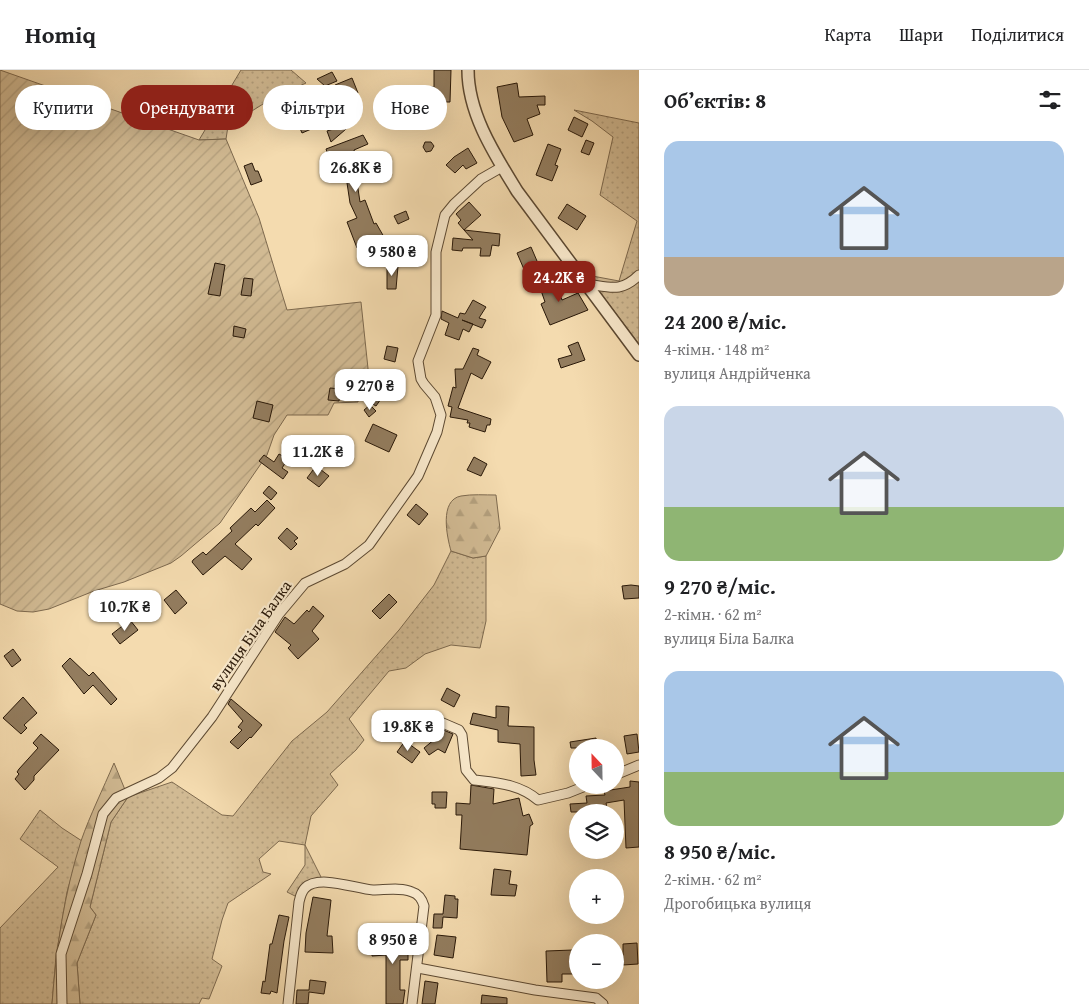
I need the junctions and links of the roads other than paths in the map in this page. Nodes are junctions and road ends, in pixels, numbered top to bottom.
1 (468, 70) edge
2 (502, 167) junction
3 (639, 275) edge
4 (587, 284) junction
5 (639, 355) edge
6 (431, 718) dead end
7 (639, 765) edge
8 (624, 771) edge
9 (569, 793) edge
10 (418, 968) junction
11 (62, 1004) edge
12 (288, 1004) edge
13 (412, 1004) edge
14 (603, 1004) edge

1 - 2 street
2 - 4 street
2 - 11 street, вулиця Біла Балка
3 - 4 street
4 - 5 street
6 - 9 street
7 - 8 street
10 - 12 street
10 - 13 street
10 - 14 street

